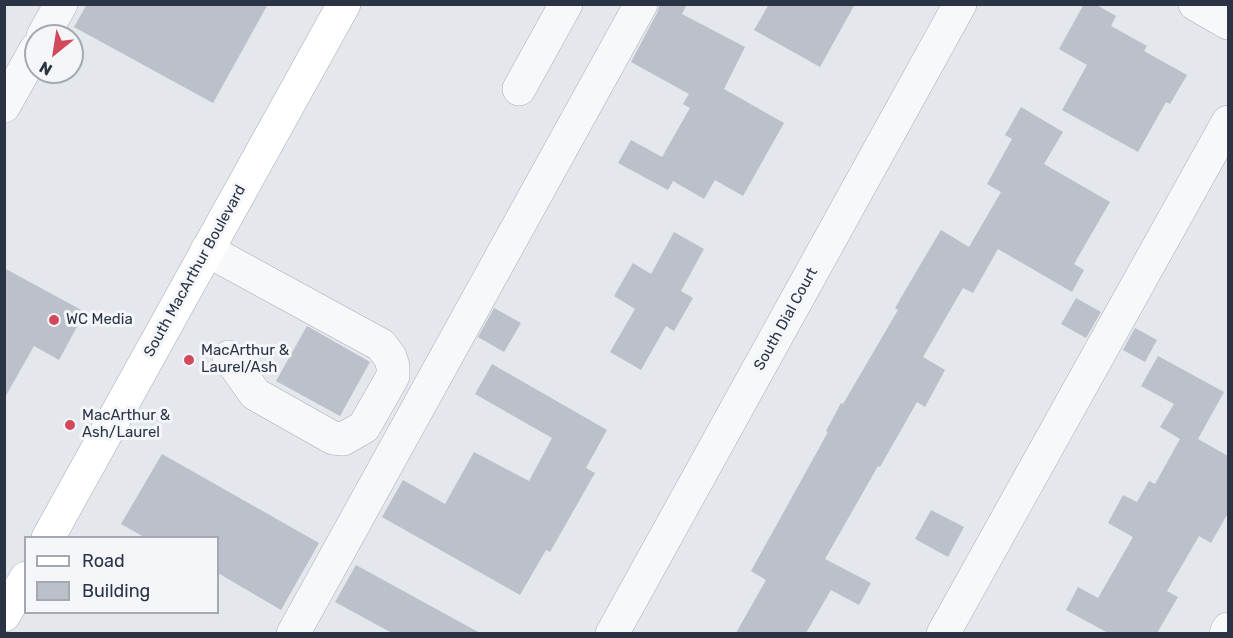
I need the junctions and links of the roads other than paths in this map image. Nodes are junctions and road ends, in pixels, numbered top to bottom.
1 (61, 4) edge
2 (344, 4) edge
3 (566, 4) edge
4 (641, 4) edge
5 (960, 4) edge
6 (1195, 4) edge
7 (1228, 23) edge
8 (50, 24) edge
9 (24, 70) edge
10 (519, 89) dead end
11 (4, 106) edge
12 (1228, 122) edge
13 (207, 250) junction
14 (229, 357) dead end
15 (49, 536) edge
16 (24, 581) edge
17 (4, 615) edge
18 (1228, 629) edge
19 (293, 633) edge
20 (612, 633) edge
21 (943, 633) edge
22 (1226, 633) edge

1 - 8 street
2 - 13 main road, South MacArthur Boulevard
3 - 10 street
4 - 19 street
5 - 20 street, South Dial Court
6 - 7 street
9 - 11 street
12 - 21 street
13 - 14 street
13 - 15 main road, South MacArthur Boulevard
16 - 17 main road
18 - 22 street

